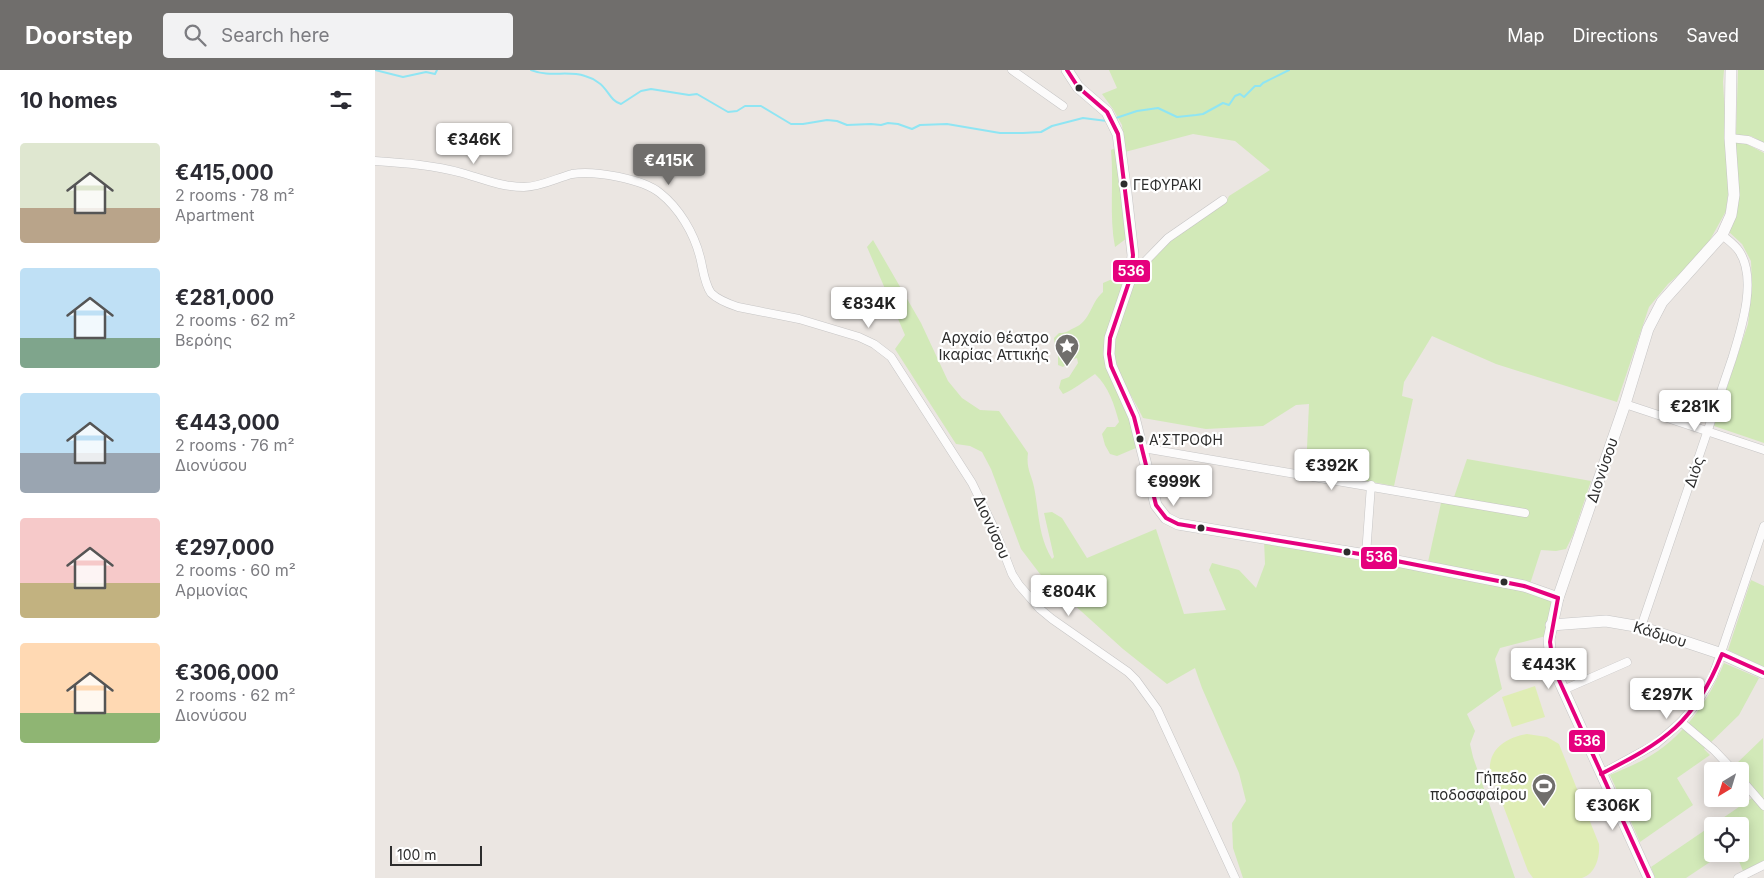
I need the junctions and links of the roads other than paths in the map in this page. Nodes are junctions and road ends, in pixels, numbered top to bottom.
1 (1013, 70) edge
2 (1067, 70) edge
3 (1731, 70) edge
4 (1063, 106) dead end
5 (1730, 138) junction
6 (1764, 147) edge
7 (375, 161) edge
8 (1223, 200) dead end
9 (1722, 235) junction
10 (1131, 276) junction
11 (1625, 404) junction
12 (1708, 430) junction
13 (1143, 448) junction
14 (1764, 450) edge
15 (1371, 486) junction
16 (1525, 513) dead end
17 (1764, 526) edge
18 (1366, 555) junction
19 (1558, 598) junction
20 (1551, 625) junction
21 (1641, 627) junction
22 (1722, 654) junction
23 (1627, 662) dead end
24 (1764, 673) edge
25 (1563, 690) junction
26 (1681, 722) junction
27 (1725, 762) edge
28 (1601, 774) junction
29 (1749, 788) edge
30 (1764, 806) edge
31 (1764, 865) edge
32 (1231, 869) junction
33 (1229, 878) edge
34 (1235, 878) edge
35 (1649, 878) edge
36 (1739, 878) edge

1 - 4 street
2 - 10 street
3 - 5 street, Διονύσου
5 - 6 street
5 - 9 street, Διονύσου
7 - 32 street, Διονύσου
8 - 10 street
9 - 11 street, Διονύσου
9 - 12 street, Διός
10 - 13 street
11 - 12 street
11 - 19 street, Διονύσου
12 - 14 street
12 - 21 street, Διός
13 - 15 street
13 - 18 street
15 - 16 street
15 - 18 street
17 - 22 street
18 - 19 street
19 - 20 street, Διονύσου
20 - 21 street, Κάδμου
20 - 25 street, Διονύσου
21 - 22 street, Κάδμου
22 - 24 street, Κάδμου
22 - 26 street
23 - 25 street
25 - 28 street, Διονύσου
26 - 27 street
26 - 28 street
28 - 35 street, Διονύσου
29 - 30 street
31 - 36 street
32 - 33 street
32 - 34 street, Διονύσου

